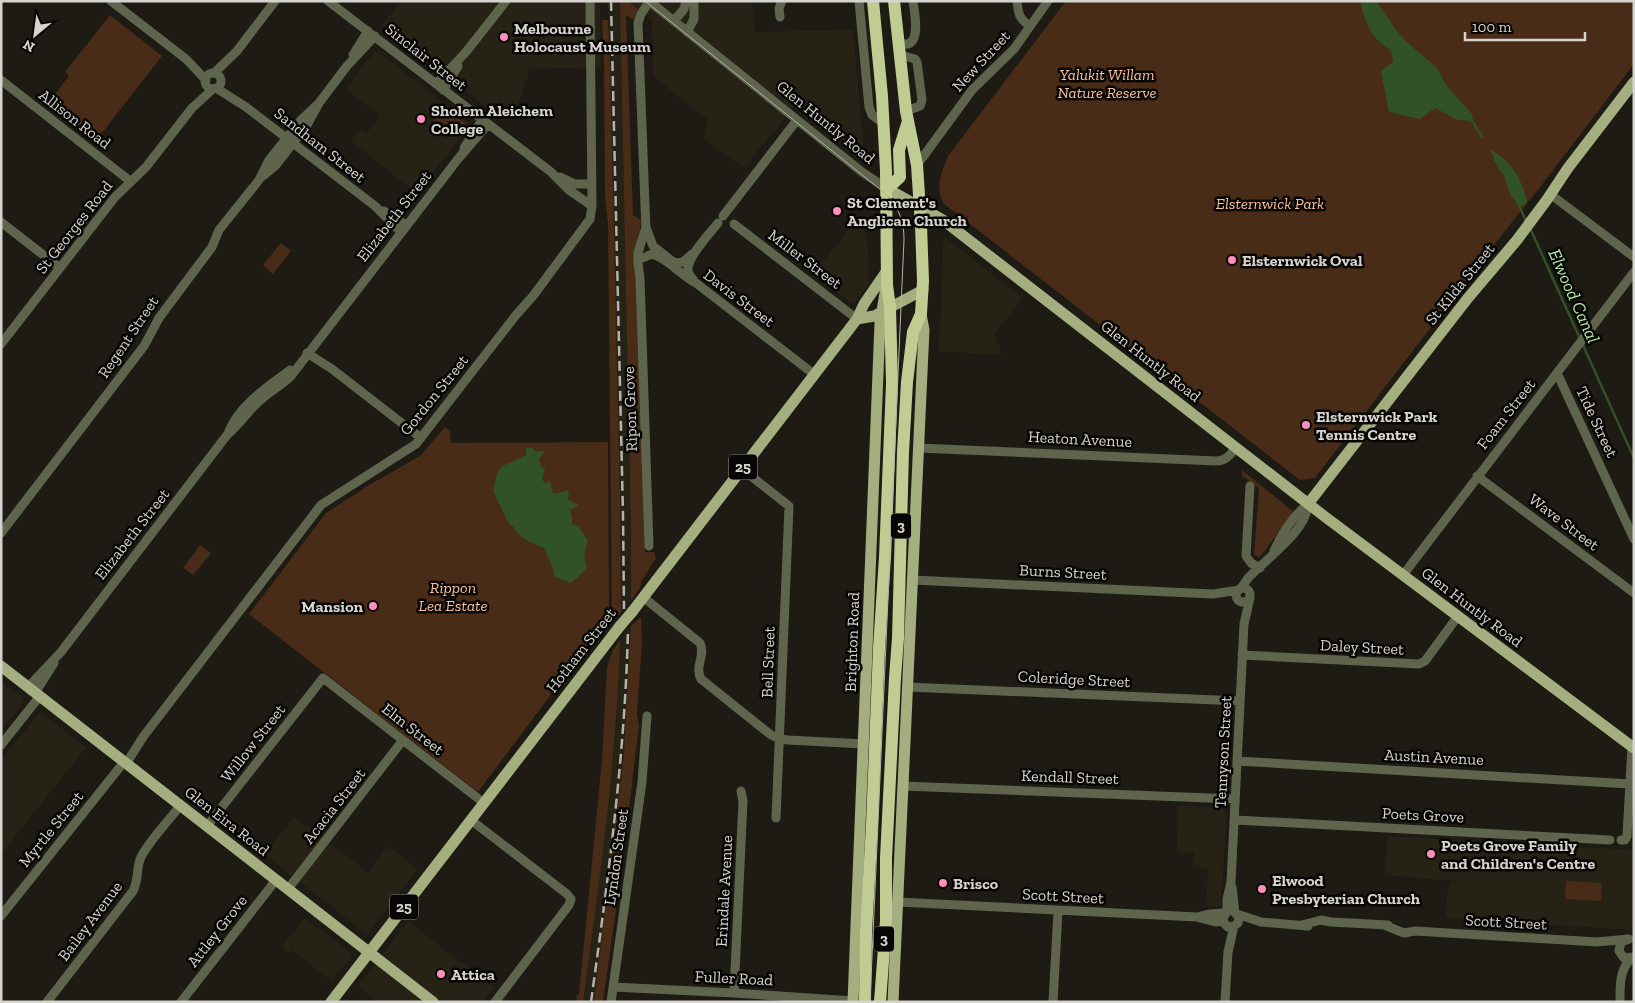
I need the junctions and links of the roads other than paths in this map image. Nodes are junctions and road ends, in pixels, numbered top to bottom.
1 (111, 1) edge
2 (275, 1) edge
3 (506, 1) edge
4 (590, 1) edge
5 (649, 1) edge
6 (686, 1) edge
7 (694, 1) edge
8 (782, 1) edge
9 (859, 1) edge
10 (873, 1) edge
11 (894, 1) edge
12 (913, 1) edge
13 (1017, 1) edge
14 (1048, 1) edge
15 (329, 2) edge
16 (780, 17) dead end
17 (674, 21) junction
18 (1030, 26) junction
19 (687, 32) junction
20 (372, 34) junction
21 (900, 50) junction
22 (879, 66) junction
23 (866, 71) junction
24 (1, 80) edge
25 (214, 81) junction
26 (1634, 82) edge
27 (440, 87) junction
28 (907, 116) junction
29 (797, 120) junction
30 (485, 122) junction
31 (883, 123) junction
32 (290, 140) junction
33 (916, 165) junction
34 (551, 172) junction
35 (130, 181) junction
36 (592, 184) junction
37 (887, 189) junction
38 (1550, 194) junction
39 (592, 206) junction
40 (920, 206) junction
41 (1, 222) edge
42 (734, 224) dead end
43 (646, 226) junction
44 (403, 229) junction
45 (694, 253) junction
46 (643, 258) junction
47 (1634, 258) edge
48 (60, 268) junction
49 (640, 270) junction
50 (1634, 272) edge
51 (886, 278) junction
52 (696, 283) junction
53 (923, 290) junction
54 (885, 310) junction
55 (921, 314) junction
56 (857, 319) junction
57 (1, 344) edge
58 (309, 351) junction
59 (1557, 373) junction
60 (815, 374) junction
61 (421, 438) junction
62 (918, 448) junction
63 (1236, 448) junction
64 (742, 469) junction
65 (1477, 476) junction
66 (1250, 486) dead end
67 (1308, 504) junction
68 (886, 527) junction
69 (901, 528) junction
70 (1, 533) edge
71 (1634, 539) edge
72 (649, 546) dead end
73 (913, 551) junction
74 (1260, 568) junction
75 (1403, 575) junction
76 (912, 580) junction
77 (1245, 592) junction
78 (1634, 592) edge
79 (1213, 594) junction
80 (643, 597) junction
81 (1238, 601) junction
82 (882, 603) junction
83 (1458, 616) junction
84 (869, 621) junction
85 (1244, 624) junction
86 (1242, 655) junction
87 (1, 666) edge
88 (323, 678) joint
89 (908, 687) junction
90 (35, 692) junction
91 (1240, 701) junction
92 (647, 716) dead end
93 (906, 717) junction
94 (780, 739) junction
95 (403, 740) junction
96 (892, 741) junction
97 (864, 744) junction
98 (1, 745) edge
99 (1633, 747) edge
100 (1237, 761) junction
101 (124, 762) junction
102 (1630, 784) junction
103 (903, 786) junction
104 (742, 791) dead end
105 (1236, 799) junction
106 (861, 800) junction
107 (484, 803) junction
108 (180, 806) junction
109 (776, 818) dead end
110 (471, 820) junction
111 (1235, 820) junction
112 (873, 822) junction
113 (888, 824) junction
114 (207, 826) junction
115 (1610, 840) dead end
116 (1621, 840) dead end
117 (900, 854) junction
118 (276, 880) junction
119 (288, 889) junction
120 (898, 902) junction
121 (1058, 911) junction
122 (1, 916) edge
123 (1229, 916) junction
124 (1261, 922) junction
125 (1235, 926) junction
126 (1631, 940) edge
127 (1596, 942) junction
128 (368, 952) junction
129 (1228, 952) junction
130 (1619, 952) junction
131 (1633, 957) edge
132 (1621, 981) junction
133 (613, 987) junction
134 (734, 993) junction
135 (857, 1001) edge
136 (893, 1001) edge
137 (47, 1002) edge
138 (181, 1002) edge
139 (331, 1002) edge
140 (433, 1002) edge
141 (495, 1002) edge
142 (611, 1002) edge
143 (880, 1002) edge
144 (1053, 1002) edge
145 (1225, 1002) edge
146 (1620, 1002) edge

1 - 25 street, Sandham Street
2 - 25 street, St Georges Road
3 - 27 street
4 - 36 street, Gordon Street
5 - 17 street, Glen Huntly Road
5 - 43 street, Ripon Grove
6 - 17 street
7 - 19 street
8 - 16 street
9 - 23 street
10 - 22 highway, 3
11 - 21 highway, 3
12 - 21 street
13 - 18 street
14 - 18 street, New Street
15 - 20 street, Sinclair Street
17 - 19 street, Glen Huntly Road
18 - 33 street, New Street
19 - 29 street, Glen Huntly Road
20 - 27 street, Sinclair Street
20 - 32 street, Regent Street
21 - 28 highway, 3
22 - 23 street
22 - 31 highway, 3
23 - 31 street
24 - 35 street, Allison Road
25 - 32 street, Sandham Street
25 - 35 street, St Georges Road
26 - 38 main road, St Kilda Street
27 - 30 street, Sinclair Street
28 - 33 highway, 3
28 - 37 highway
29 - 37 street, Glen Huntly Road
29 - 45 street
30 - 34 street, Sinclair Street
30 - 44 street, Elizabeth Street
31 - 37 highway, 3
32 - 44 street, Sandham Street
32 - 70 street, Regent Street
33 - 40 highway, 3
34 - 36 street, Sinclair Street
34 - 39 street, Sinclair Street
35 - 48 street, St Georges Road
36 - 39 street, Gordon Street
37 - 40 main road, Glen Huntly Road
37 - 51 highway, Brighton Road / 3
38 - 47 street
38 - 67 main road, St Kilda Street
39 - 61 street, Gordon Street
40 - 53 highway, 3
40 - 63 main road, Glen Huntly Road
41 - 48 street
42 - 56 street, Miller Street
43 - 45 street, Davis Street
43 - 46 street, Ripon Grove
43 - 49 street, Ripon Grove
44 - 58 street, Elizabeth Street
45 - 52 street
46 - 49 street, Ripon Grove
46 - 52 street, Davis Street
48 - 57 street, St Georges Road
49 - 72 street, Ripon Grove
50 - 59 street, Foam Street
51 - 54 highway, Brighton Road / 3
51 - 56 main road, Hotham Street / 25
52 - 60 street, Davis Street
53 - 54 main road
53 - 55 highway, 3
54 - 56 main road
54 - 68 highway, Brighton Road / 3
54 - 84 main road, Brighton Road
55 - 62 main road
55 - 69 highway, 3
56 - 60 main road, Hotham Street / 25
58 - 61 street
58 - 90 street, Elizabeth Street
59 - 65 street, Foam Street
59 - 71 street, Tide Street
60 - 64 main road, Hotham Street / 25
61 - 101 street, Gordon Street
62 - 63 street, Heaton Avenue
62 - 73 main road
63 - 67 main road, Glen Huntly Road
64 - 80 main road, Hotham Street / 25
64 - 94 street, Bell Street
65 - 75 street, Foam Street
65 - 78 street, Wave Street
66 - 74 street
67 - 74 street, St Kilda Street
67 - 75 main road, Glen Huntly Road
68 - 69 highway
68 - 82 highway, Brighton Road / 3
69 - 73 main road
69 - 96 highway, 3
73 - 76 main road
74 - 77 street, Tennyson Street
75 - 83 main road, Glen Huntly Road
76 - 79 street, Burns Street
76 - 89 main road
77 - 79 street, Burns Street
77 - 81 street, Tennyson Street
77 - 85 street, Tennyson Street
79 - 81 street, Burns Street
80 - 94 street
80 - 107 main road, Hotham Street / 25, bridge
81 - 85 street, Tennyson Street
82 - 84 main road
82 - 112 highway, Brighton Road / 3
83 - 86 street, Daley Street
83 - 99 main road, Glen Huntly Road
84 - 97 main road, Brighton Road
85 - 86 street, Tennyson Street
86 - 91 street, Tennyson Street
87 - 90 main road, Glen Eira Road
88 - 95 street, Elm Street
88 - 114 street, Willow Street
89 - 91 street, Coleridge Street
89 - 93 main road
90 - 98 street, Elizabeth Street
90 - 101 main road, Glen Eira Road
91 - 100 street, Tennyson Street
92 - 133 street, Lyndon Street
93 - 96 main road
93 - 103 main road
94 - 97 street
94 - 109 street, Bell Street
95 - 107 street, Elm Street
95 - 119 street, Acacia Street
96 - 113 highway, 3
97 - 106 main road, Brighton Road
99 - 102 street
100 - 102 street, Austin Avenue
100 - 105 street, Tennyson Street
101 - 108 main road, Glen Eira Road
101 - 122 street, Myrtle Street
102 - 116 street
103 - 105 street, Kendall Street
103 - 117 main road
104 - 134 street, Erindale Avenue
105 - 111 street, Tennyson Street
106 - 112 main road
106 - 135 main road, Brighton Road
107 - 110 main road, Hotham Street / 25
108 - 114 main road, Glen Eira Road
108 - 137 street, Bailey Avenue
110 - 128 main road, Hotham Street / 25
110 - 141 street
111 - 115 street, Poets Grove
111 - 123 street, Tennyson Street
112 - 113 highway
112 - 135 highway, Brighton Road / 3
113 - 117 main road
113 - 143 highway, 3
114 - 118 main road, Glen Eira Road
117 - 120 main road
118 - 119 main road, Glen Eira Road
118 - 138 street, Attley Grove
119 - 128 main road, Glen Eira Road
120 - 121 street, Scott Street
120 - 136 main road
121 - 123 street, Scott Street
121 - 144 street
123 - 124 street
123 - 125 street
123 - 129 street
124 - 125 street
124 - 127 street, Scott Street
125 - 129 street
126 - 127 street, Scott Street
126 - 130 street
127 - 130 street, Scott Street
128 - 139 main road, Hotham Street / 25
128 - 140 main road, Glen Eira Road
129 - 145 street
130 - 131 street, Scott Street
130 - 132 street
131 - 132 street
132 - 146 street
133 - 134 street, Fuller Road
133 - 142 street, Lyndon Street
134 - 135 street, Fuller Road

